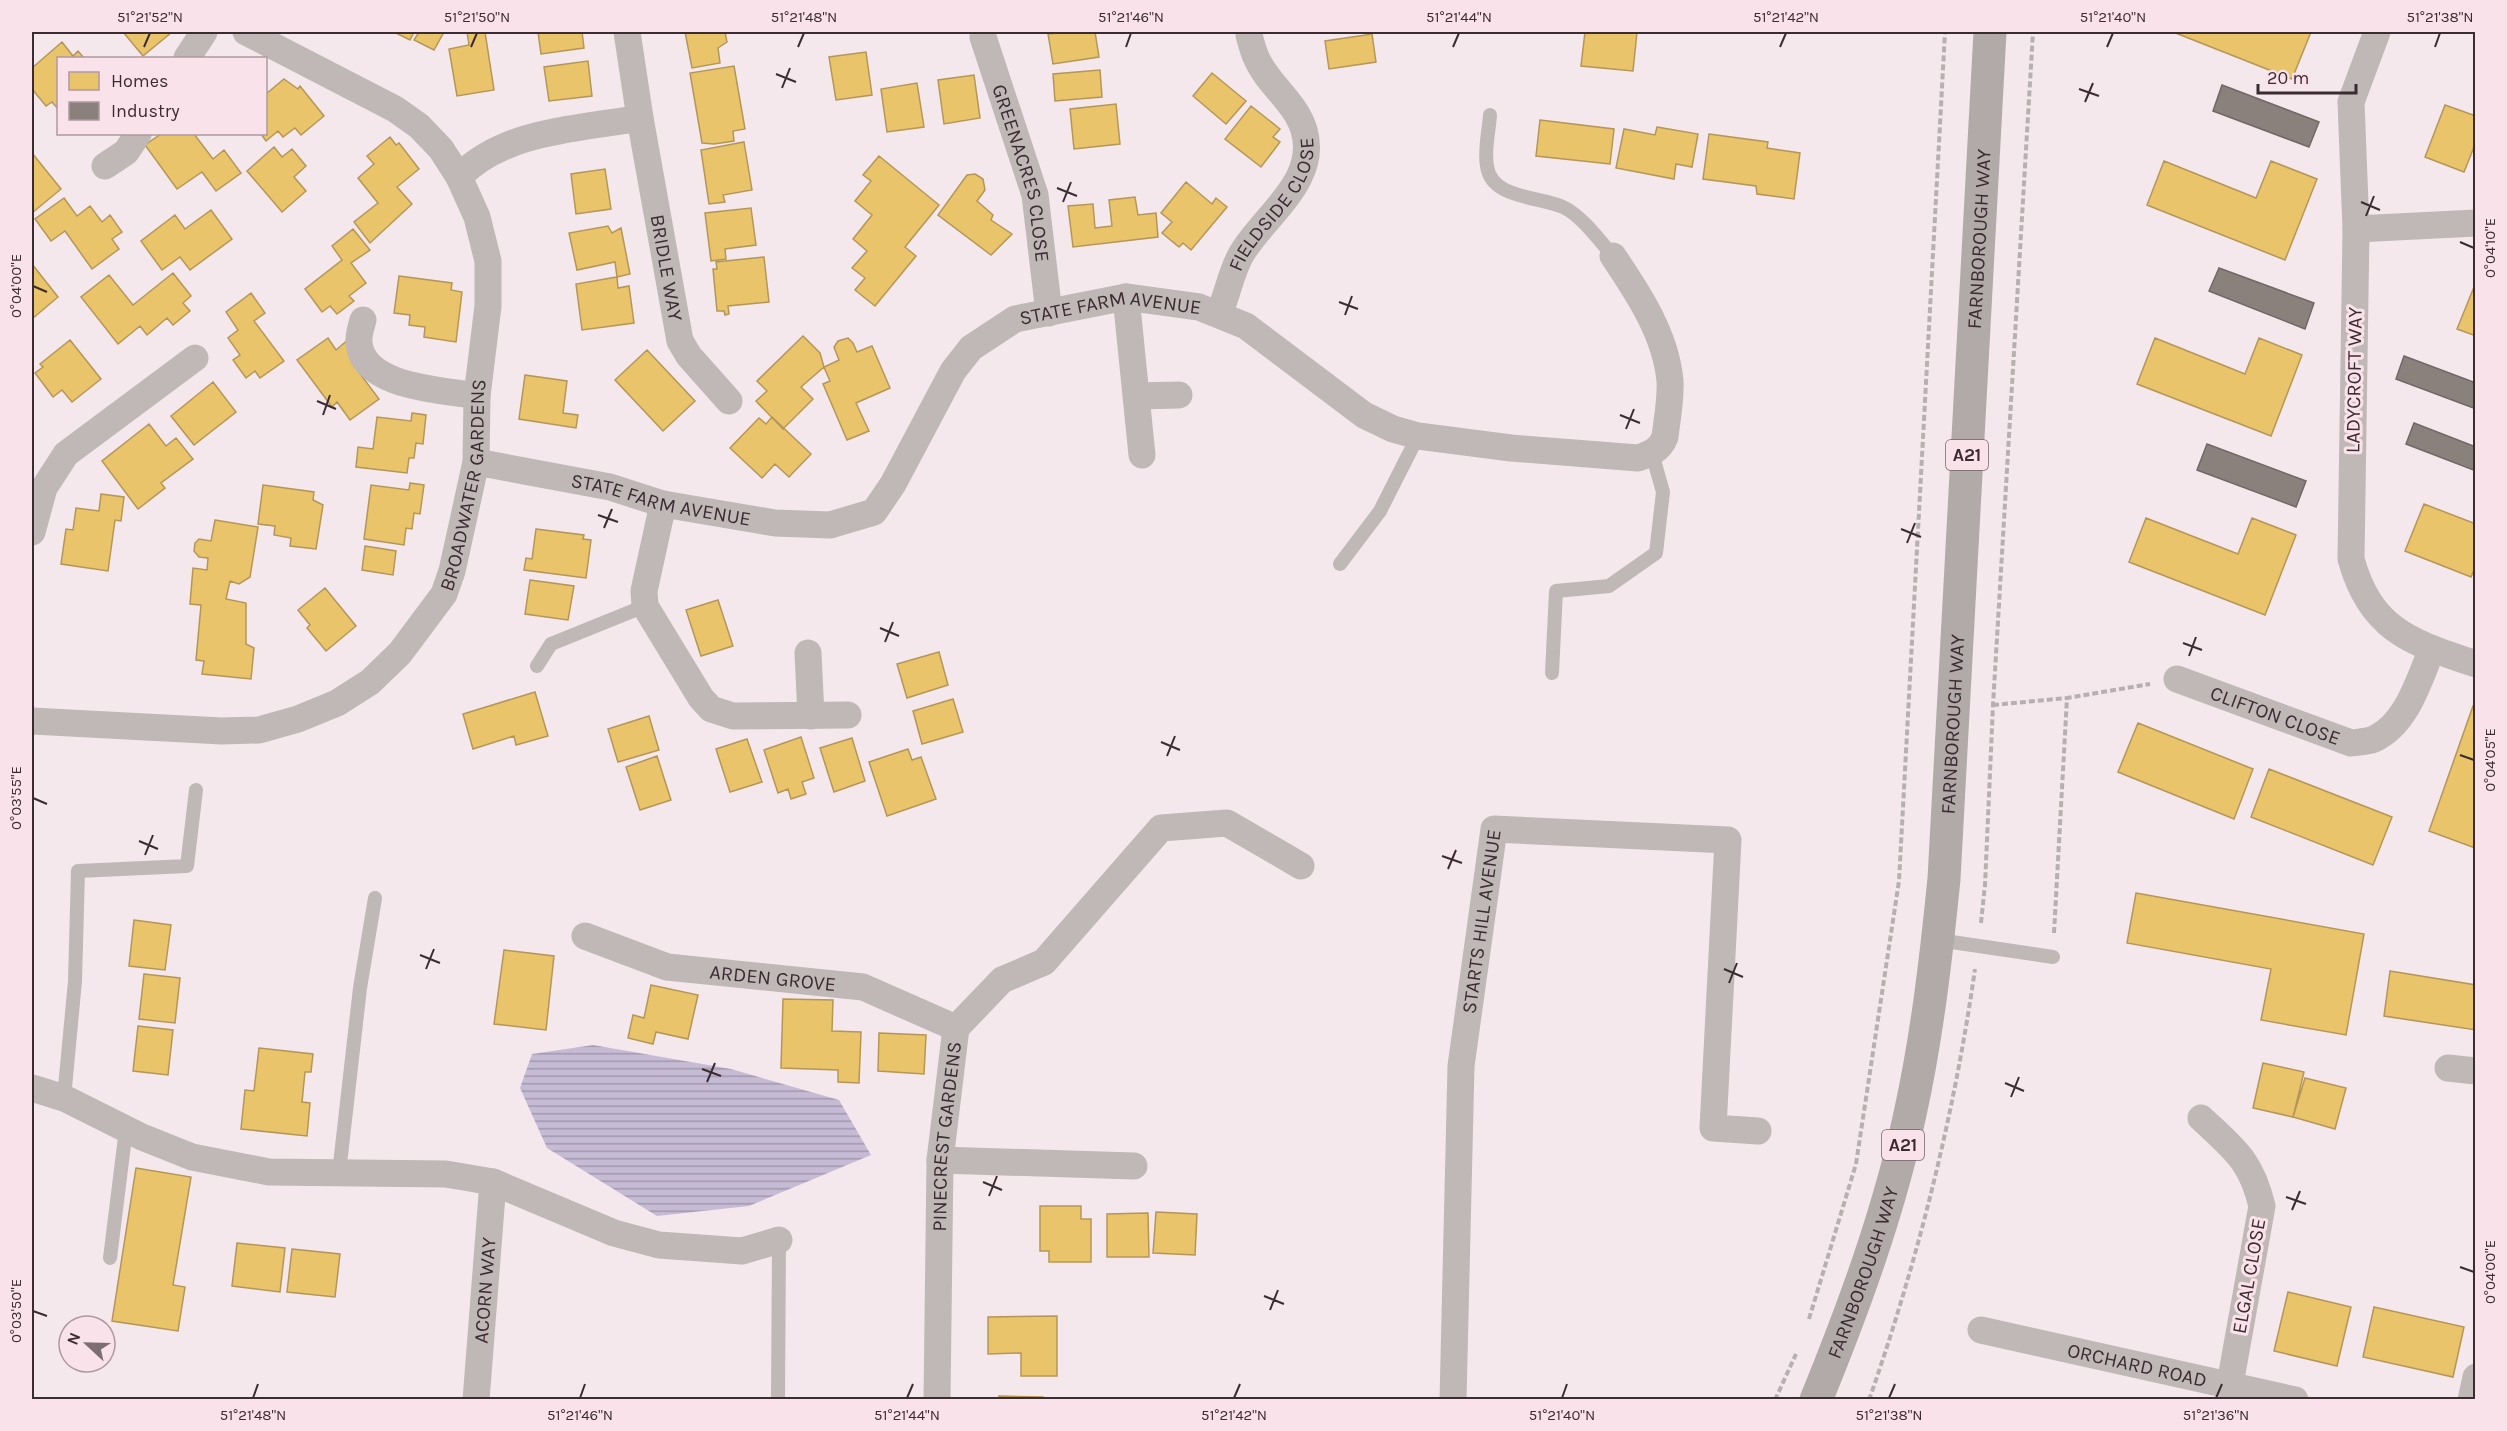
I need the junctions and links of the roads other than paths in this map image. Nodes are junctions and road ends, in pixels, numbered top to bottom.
1 (204, 32) edge
2 (246, 32) edge
3 (627, 32) edge
4 (1990, 32) edge
5 (2377, 32) edge
6 (1249, 35) dead end
7 (983, 37) dead end
8 (188, 57) edge
9 (1490, 115) dead end
10 (640, 118) junction
11 (137, 135) edge
12 (105, 166) dead end
13 (459, 177) junction
14 (2475, 223) edge
15 (2356, 229) junction
16 (1613, 256) joint
17 (1126, 297) junction
18 (1049, 313) junction
19 (1219, 313) junction
20 (363, 320) dead end
21 (195, 358) dead end
22 (1179, 395) dead end
23 (477, 396) junction
24 (1137, 396) junction
25 (729, 401) dead end
26 (1418, 436) junction
27 (1142, 455) dead end
28 (1645, 456) junction
29 (476, 462) junction
30 (663, 504) junction
31 (32, 532) edge
32 (1340, 564) dead end
33 (645, 606) junction
34 (2432, 650) junction
35 (808, 653) dead end
36 (2475, 664) edge
37 (537, 666) dead end
38 (1552, 673) dead end
39 (2177, 679) road end
40 (811, 716) junction
41 (848, 716) dead end
42 (32, 721) edge
43 (196, 790) dead end
44 (1301, 866) dead end
45 (375, 898) dead end
46 (585, 936) dead end
47 (1938, 940) junction
48 (2053, 957) road end
49 (956, 1028) junction
50 (2448, 1068) dead end
51 (2475, 1071) edge
52 (32, 1088) edge
53 (64, 1098) junction
54 (2201, 1118) dead end
55 (126, 1129) junction
56 (1758, 1131) dead end
57 (940, 1160) junction
58 (1134, 1166) dead end
59 (339, 1173) junction
60 (493, 1182) junction
61 (779, 1240) joint
62 (110, 1258) dead end
63 (1981, 1330) dead end
64 (2475, 1377) edge
65 (2230, 1384) junction
66 (476, 1400) edge
67 (778, 1400) edge
68 (937, 1400) edge
69 (1453, 1400) edge
70 (1816, 1400) edge
71 (2295, 1400) edge
72 (2471, 1400) edge

1 - 8 street
2 - 13 street, BROADWATER GARDENS
3 - 10 street, BRIDLE WAY
4 - 47 highway, FARNBOROUGH WAY / A21
5 - 15 street, LADYCROFT WAY
6 - 19 street, FIELDSIDE CLOSE
7 - 18 street, GREENACRES CLOSE
9 - 16 lane
10 - 13 street
10 - 25 street, BRIDLE WAY
11 - 12 street
13 - 23 street, BROADWATER GARDENS
14 - 15 street
15 - 34 street, LADYCROFT WAY
16 - 28 street
17 - 18 street, STATE FARM AVENUE
17 - 19 street, STATE FARM AVENUE
17 - 24 street
18 - 30 street, STATE FARM AVENUE
19 - 26 street, STATE FARM AVENUE
20 - 23 street
21 - 31 street
22 - 24 street
23 - 29 street, BROADWATER GARDENS
24 - 27 street
26 - 28 street, STATE FARM AVENUE
26 - 32 lane
28 - 38 lane
29 - 30 street, STATE FARM AVENUE
29 - 42 street, BROADWATER GARDENS
30 - 33 street
33 - 37 lane
33 - 40 street
34 - 36 street, LADYCROFT WAY
34 - 39 street, CLIFTON CLOSE
35 - 40 street
40 - 41 street
43 - 53 lane
44 - 49 street, PINECREST GARDENS
45 - 59 lane
46 - 49 street, ARDEN GROVE
47 - 48 lane
47 - 70 highway, FARNBOROUGH WAY / A21
49 - 57 street, PINECREST GARDENS
50 - 51 street
52 - 53 street
53 - 55 street
54 - 65 street, ELGAL CLOSE
55 - 59 street
55 - 62 lane
56 - 69 street, STARTS HILL AVENUE
57 - 58 street
57 - 68 street, PINECREST GARDENS
59 - 60 street
60 - 61 street
60 - 66 street, ACORN WAY
61 - 67 lane
63 - 65 street, ORCHARD ROAD
64 - 72 street
65 - 71 street, ORCHARD ROAD

